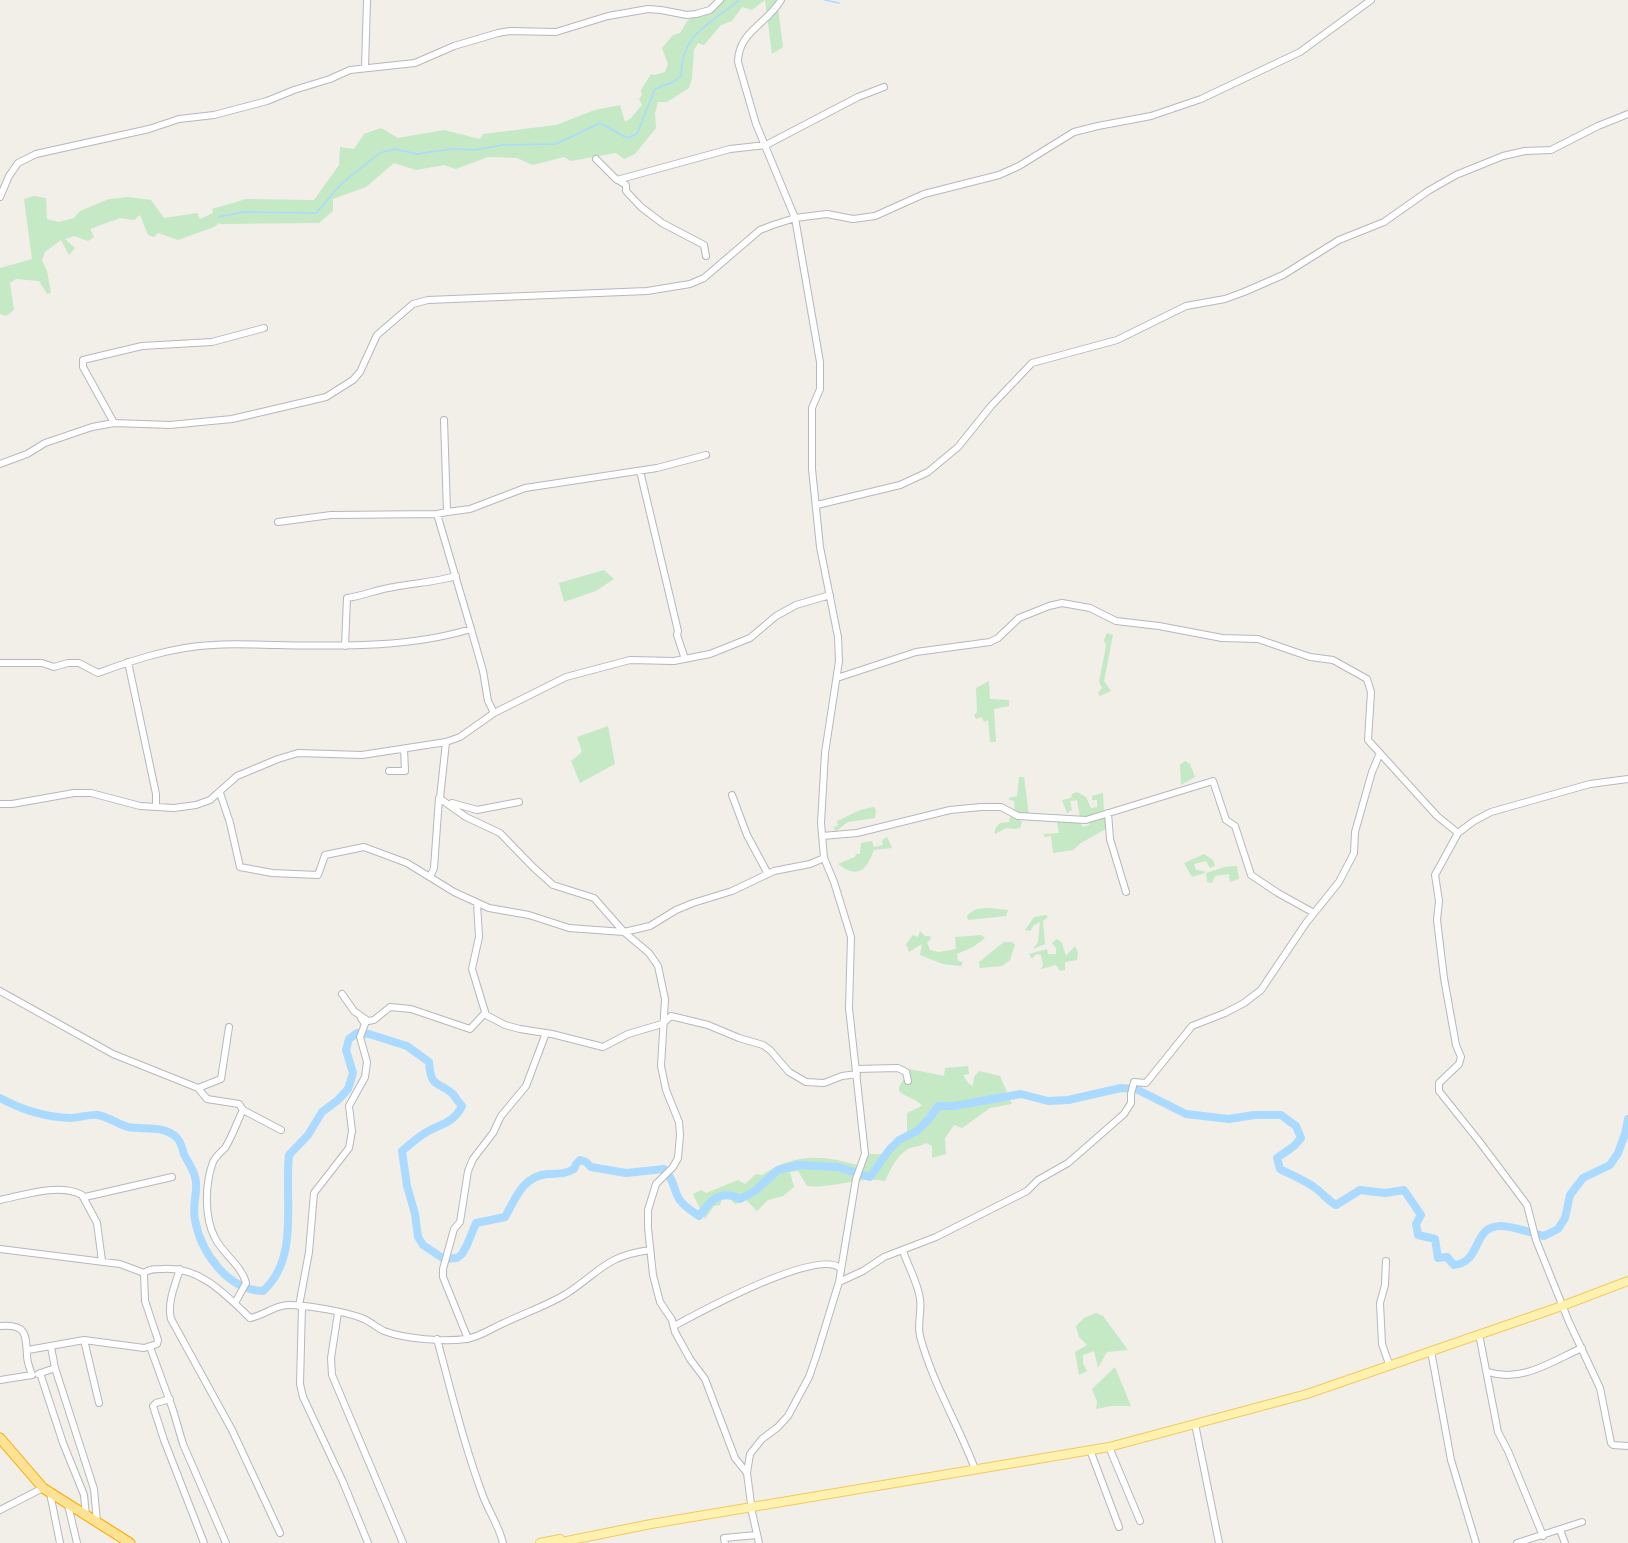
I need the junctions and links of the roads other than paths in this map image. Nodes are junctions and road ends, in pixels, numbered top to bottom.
1 (367, 0) edge
2 (720, 0) edge
3 (781, 0) edge
4 (1371, 0) edge
5 (365, 68) junction
6 (884, 87) dead end
7 (1628, 114) edge
8 (766, 145) junction
9 (596, 159) dead end
10 (617, 180) junction
11 (0, 197) edge
12 (795, 219) junction
13 (705, 256) dead end
14 (264, 328) dead end
15 (444, 420) dead end
16 (114, 423) junction
17 (706, 455) dead end
18 (0, 464) edge
19 (640, 471) junction
20 (817, 505) junction
21 (447, 512) junction
22 (436, 514) junction
23 (278, 522) dead end
24 (456, 576) junction
25 (830, 595) junction
26 (471, 629) junction
27 (345, 646) junction
28 (685, 659) junction
29 (128, 662) junction
30 (0, 663) edge
31 (837, 678) junction
32 (494, 714) junction
33 (446, 742) junction
34 (404, 749) junction
35 (1380, 753) junction
36 (389, 771) dead end
37 (1628, 779) edge
38 (220, 793) junction
39 (732, 795) dead end
40 (439, 798) junction
41 (519, 802) dead end
42 (0, 804) edge
43 (156, 807) junction
44 (1108, 813) junction
45 (1458, 833) junction
46 (822, 836) junction
47 (824, 858) junction
48 (768, 874) junction
49 (430, 877) junction
50 (1126, 892) dead end
51 (477, 903) junction
52 (1314, 913) junction
53 (624, 932) junction
54 (0, 991) edge
55 (342, 994) dead end
56 (484, 1013) junction
57 (665, 1020) junction
58 (363, 1021) junction
59 (229, 1027) dead end
60 (546, 1033) junction
61 (857, 1072) junction
62 (908, 1081) dead end
63 (198, 1088) junction
64 (243, 1110) junction
65 (280, 1130) dead end
66 (172, 1177) dead end
67 (85, 1197) junction
68 (0, 1200) edge
69 (0, 1250) edge
70 (650, 1250) junction
71 (903, 1251) junction
72 (102, 1261) junction
73 (1386, 1261) dead end
74 (840, 1268) junction
75 (180, 1269) junction
76 (144, 1273) junction
77 (1628, 1281) edge
78 (839, 1282) junction
79 (235, 1303) junction
80 (301, 1306) junction
81 (1562, 1306) junction
82 (338, 1313) junction
83 (0, 1326) edge
84 (674, 1326) junction
85 (1479, 1334) junction
86 (436, 1339) junction
87 (468, 1339) junction
88 (84, 1340) junction
89 (51, 1347) junction
90 (150, 1347) junction
91 (1582, 1348) junction
92 (28, 1350) junction
93 (1431, 1351) junction
94 (1389, 1364) junction
95 (55, 1368) junction
96 (1488, 1372) junction
97 (40, 1373) junction
98 (32, 1375) junction
99 (0, 1380) edge
100 (170, 1399) junction
101 (99, 1403) dead end
102 (1195, 1424) junction
103 (0, 1438) edge
104 (1628, 1446) edge
105 (1108, 1447) junction
106 (1090, 1450) junction
107 (975, 1469) junction
108 (747, 1473) junction
109 (46, 1490) junction
110 (68, 1505) junction
111 (751, 1506) junction
112 (0, 1510) edge
113 (86, 1516) junction
114 (1140, 1521) dead end
115 (1582, 1522) dead end
116 (97, 1523) junction
117 (1119, 1527) dead end
118 (1560, 1530) junction
119 (280, 1533) dead end
120 (757, 1535) junction
121 (1543, 1536) junction
122 (594, 1539) edge
123 (60, 1543) edge
124 (77, 1543) edge
125 (128, 1543) edge
126 (204, 1543) edge
127 (226, 1543) edge
128 (368, 1543) edge
129 (403, 1543) edge
130 (503, 1543) edge
131 (540, 1543) edge
132 (556, 1543) edge
133 (725, 1543) edge
134 (759, 1543) edge
135 (1219, 1543) edge
136 (1476, 1543) edge
137 (1517, 1543) edge
138 (1565, 1543) edge

1 - 5 street
2 - 5 street
3 - 8 street
4 - 12 street
5 - 11 street
6 - 8 street
7 - 20 street
8 - 10 street
8 - 12 street
9 - 10 street
10 - 13 street
12 - 16 street
12 - 20 street
14 - 16 street
15 - 21 street
16 - 18 street
17 - 19 street
19 - 21 street
19 - 28 street
20 - 25 street
21 - 22 street
22 - 23 street
22 - 24 street
24 - 26 street
24 - 27 street
25 - 28 street
25 - 31 street
26 - 27 street
26 - 32 street
27 - 29 street
28 - 32 street
29 - 30 street
29 - 43 street
31 - 35 street
31 - 46 street
32 - 33 street
33 - 34 street
33 - 40 street
34 - 36 street
34 - 38 street
35 - 45 street
35 - 52 street
37 - 45 street
38 - 43 street
38 - 49 street
39 - 48 street
40 - 41 street
40 - 49 street
40 - 53 street
42 - 43 street
44 - 46 street
44 - 50 street
44 - 52 street
45 - 81 street
46 - 47 street
47 - 48 street
47 - 61 street
48 - 53 street
49 - 51 street
51 - 53 street
51 - 56 street
52 - 71 street
53 - 57 street
54 - 63 street
55 - 58 street
56 - 58 street
56 - 60 street
57 - 60 street
57 - 61 street
57 - 70 street
58 - 80 street
59 - 63 street
60 - 87 street
61 - 62 street
61 - 74 street
63 - 64 street
64 - 65 street
64 - 79 street
66 - 67 street
67 - 68 street
67 - 72 street
69 - 72 street
70 - 84 street
70 - 87 street
71 - 78 street
71 - 107 street
72 - 76 street
73 - 94 street
74 - 78 street
74 - 84 street
75 - 76 street
75 - 79 street
75 - 119 street
76 - 90 street
77 - 81 main road
78 - 108 street
79 - 80 street
80 - 82 street
80 - 128 street
81 - 85 main road
81 - 91 street
82 - 86 street
82 - 129 street
83 - 92 street
84 - 108 street
85 - 93 main road
85 - 96 street
86 - 87 street
86 - 130 street
88 - 89 street
88 - 90 street
88 - 101 street
89 - 92 street
89 - 95 street
90 - 100 street
91 - 96 street
91 - 104 street
92 - 98 street
93 - 94 main road
93 - 136 street
94 - 102 main road
95 - 97 street
95 - 116 street
96 - 121 street
97 - 98 street
97 - 113 street
98 - 99 street
100 - 126 street
100 - 127 street
102 - 105 main road
102 - 135 street
103 - 109 highway
105 - 106 main road
105 - 114 street
106 - 107 main road
106 - 117 street
107 - 111 main road
108 - 111 street
109 - 110 highway
109 - 112 street
109 - 123 street
110 - 113 highway
110 - 124 street
111 - 120 street
111 - 122 main road
111 - 131 main road
113 - 116 highway
115 - 118 street
116 - 125 highway
118 - 121 street
118 - 138 street
120 - 133 street
120 - 134 street
121 - 137 street
122 - 132 main road

